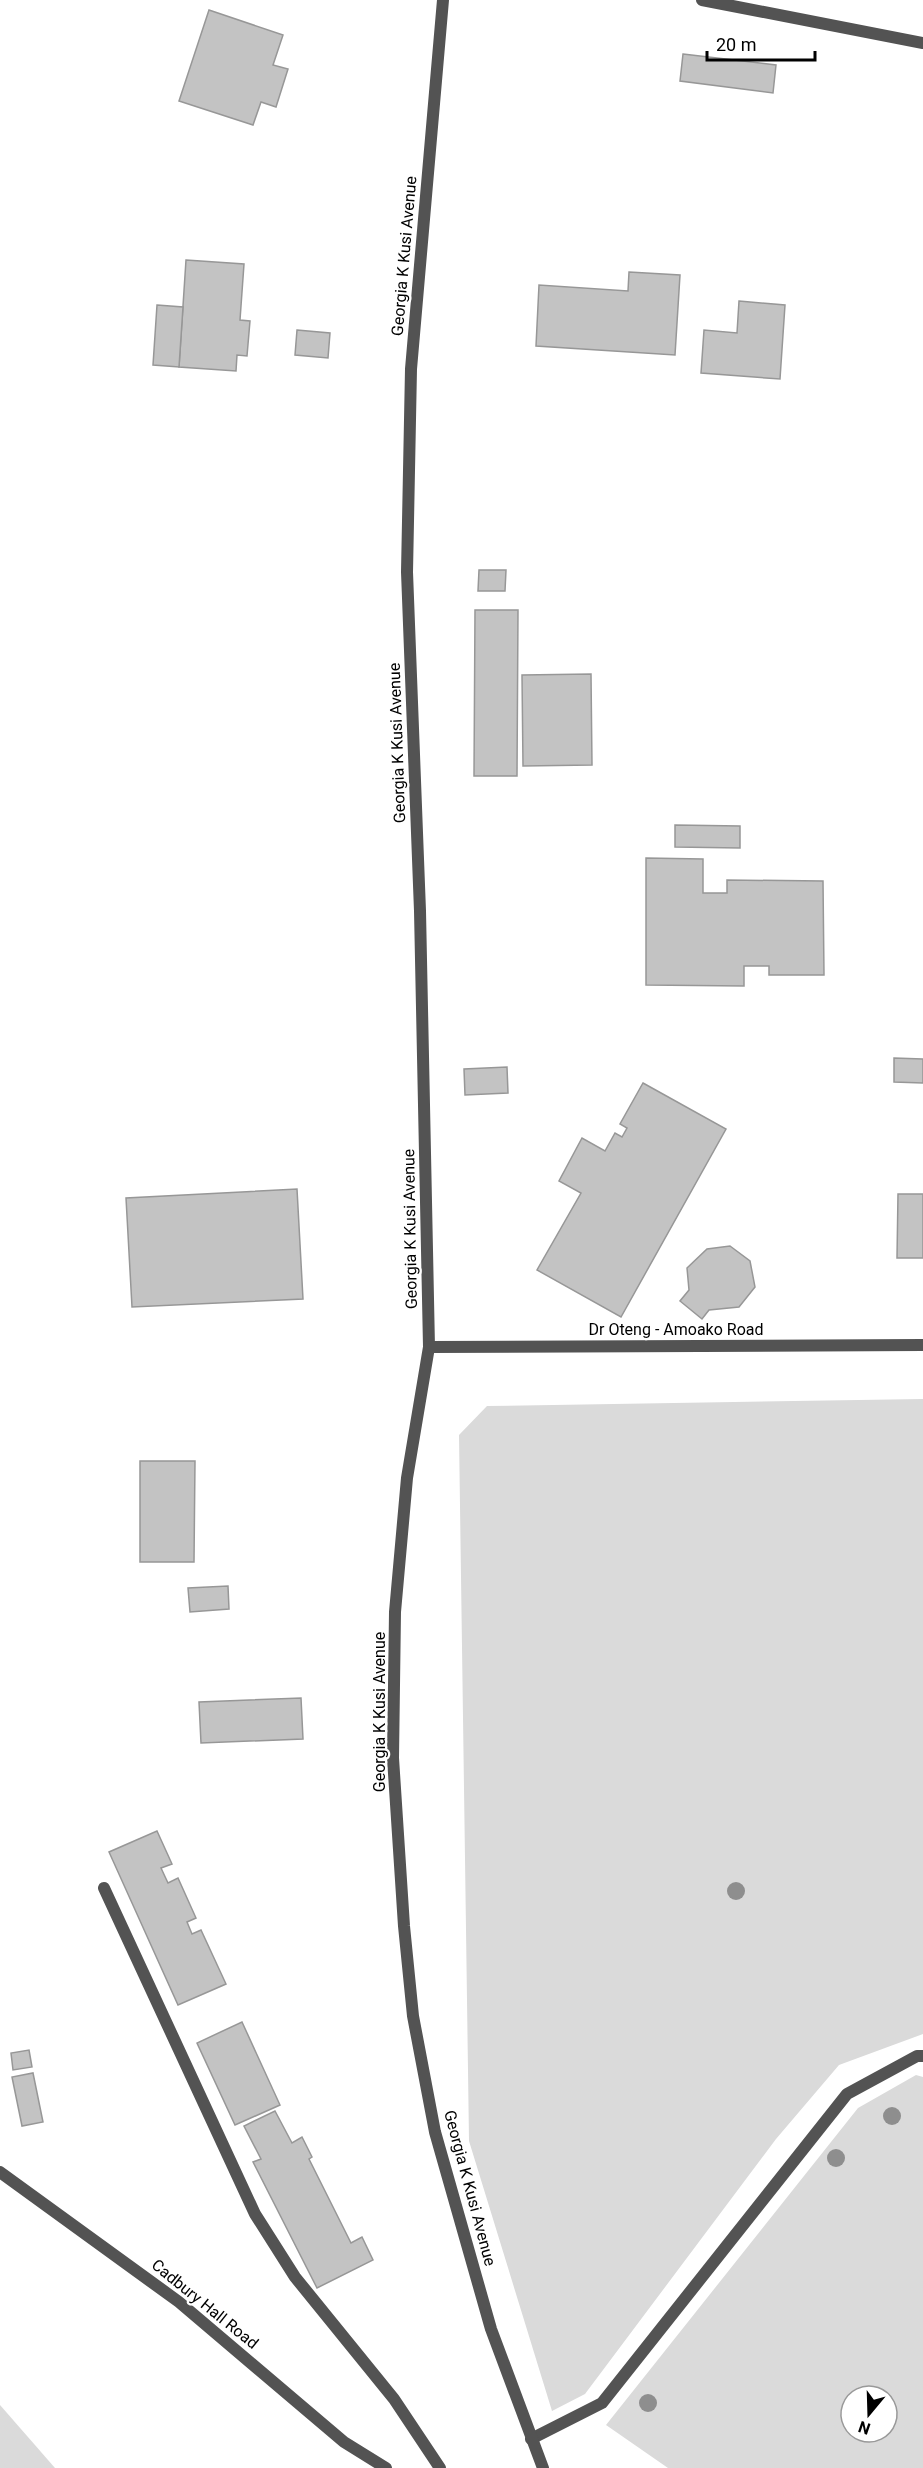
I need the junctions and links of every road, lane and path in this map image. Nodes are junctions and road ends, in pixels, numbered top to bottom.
1 (442, 0) edge
2 (702, 0) edge
3 (923, 43) edge
4 (923, 1345) edge
5 (429, 1347) junction
6 (104, 1888) dead end
7 (923, 2056) edge
8 (0, 2172) edge
9 (531, 2439) junction
10 (386, 2468) edge
11 (440, 2468) edge
12 (543, 2468) edge

1 - 5 street, Georgia K Kusi Avenue
2 - 3 street
4 - 5 street, Dr Oteng - Amoako Road
5 - 9 street, Georgia K Kusi Avenue
6 - 11 street
7 - 9 street
8 - 10 street, Cadbury Hall Road
9 - 12 street, Georgia K Kusi Avenue

